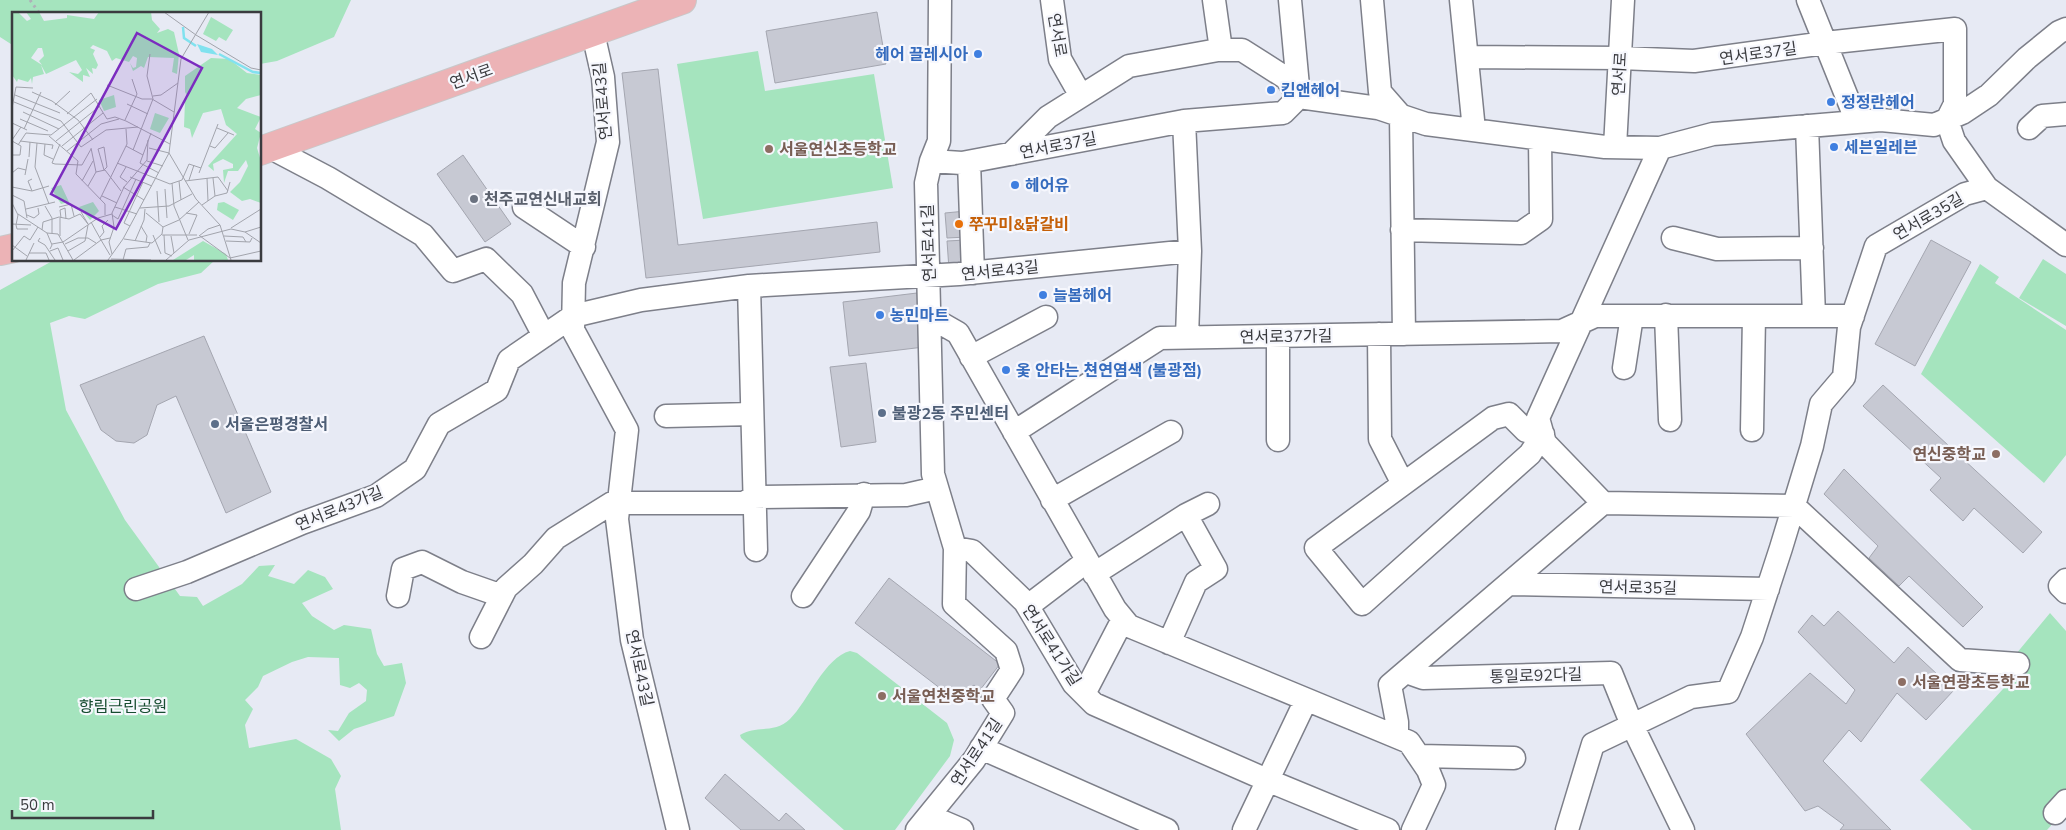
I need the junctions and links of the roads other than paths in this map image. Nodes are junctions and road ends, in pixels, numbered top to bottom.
1 (682, 0) edge
2 (940, 0) edge
3 (1052, 0) edge
4 (1214, 0) edge
5 (1290, 0) edge
6 (1372, 0) edge
7 (1461, 0) edge
8 (1623, 0) edge
9 (1808, 0) edge
10 (2066, 29) edge
11 (594, 33) junction
12 (1825, 43) junction
13 (1221, 50) junction
14 (1466, 58) junction
15 (1620, 58) junction
16 (1081, 96) junction
17 (1299, 97) junction
18 (2066, 114) edge
19 (1401, 116) junction
20 (1947, 120) junction
21 (1184, 121) junction
22 (1857, 122) junction
23 (1807, 126) junction
24 (2029, 128) dead end
25 (1474, 130) junction
26 (1540, 138) junction
27 (1616, 147) junction
28 (1660, 148) junction
29 (265, 150) edge
30 (1011, 154) junction
31 (931, 161) junction
32 (969, 162) junction
33 (1987, 188) junction
34 (524, 207) dead end
35 (1402, 230) junction
36 (1673, 238) dead end
37 (2066, 245) edge
38 (584, 247) junction
39 (1812, 248) junction
40 (1190, 251) junction
41 (972, 273) junction
42 (929, 275) junction
43 (749, 286) junction
44 (573, 316) junction
45 (1632, 316) junction
46 (1666, 316) junction
47 (1754, 316) junction
48 (1814, 316) junction
49 (1853, 316) junction
50 (930, 317) junction
51 (1046, 317) dead end
52 (1584, 321) junction
53 (1379, 334) junction
54 (1404, 334) junction
55 (544, 336) junction
56 (1278, 336) junction
57 (1187, 338) junction
58 (971, 356) junction
59 (1624, 368) dead end
60 (752, 414) junction
61 (666, 416) dead end
62 (1670, 420) dead end
63 (1752, 430) dead end
64 (1014, 432) junction
65 (1171, 432) dead end
66 (1543, 434) junction
67 (1278, 440) dead end
68 (1403, 484) junction
69 (937, 488) junction
70 (864, 494) junction
71 (754, 498) junction
72 (1052, 500) junction
73 (1603, 502) junction
74 (619, 503) junction
75 (1208, 504) dead end
76 (1794, 506) junction
77 (1186, 515) junction
78 (955, 548) junction
79 (756, 550) dead end
80 (1091, 568) junction
81 (2066, 580) edge
82 (1508, 584) junction
83 (136, 590) dead end
84 (1768, 590) junction
85 (2066, 592) edge
86 (398, 596) dead end
87 (502, 596) junction
88 (803, 596) dead end
89 (1028, 606) junction
90 (1123, 619) junction
91 (482, 637) dead end
92 (1169, 643) junction
93 (2018, 664) dead end
94 (1398, 678) junction
95 (1084, 694) junction
96 (1306, 700) junction
97 (1632, 726) junction
98 (1396, 737) junction
99 (981, 748) junction
100 (1419, 756) junction
101 (1514, 758) dead end
102 (1267, 780) junction
103 (923, 823) edge
104 (678, 830) edge
105 (962, 830) edge
106 (1167, 830) edge
107 (1244, 830) edge
108 (1388, 830) edge
109 (1413, 830) edge
110 (1566, 830) edge
111 (1683, 830) edge

1 - 11 main road, 연서로
2 - 31 street, 연서로41길
3 - 16 street, 연서로
4 - 13 street
5 - 17 street
6 - 19 street
7 - 14 street
8 - 15 street, 연서로
9 - 12 street
10 - 20 street
11 - 29 main road, 연서로
11 - 38 street, 연서로43길
12 - 15 street, 연서로37길
12 - 20 street, 연서로37길
12 - 22 street
13 - 16 street
13 - 17 street
14 - 15 street, 연서로37길
14 - 25 street
15 - 27 street, 연서로
16 - 30 street
17 - 19 street
17 - 21 street, 연서로37길
18 - 24 street
19 - 25 street
19 - 35 street
20 - 22 street
20 - 33 street
21 - 30 street, 연서로37길
21 - 40 street
22 - 23 street
23 - 28 street
23 - 39 street
25 - 26 street
26 - 27 street
26 - 35 street
27 - 28 street
28 - 52 street
29 - 55 street
30 - 32 street, 연서로37길
31 - 32 street, 연서로37길
31 - 42 street, 연서로41길
32 - 41 street
33 - 37 street
33 - 49 street, 연서로35길
34 - 38 street
35 - 54 street
36 - 39 street
38 - 44 street, 연서로43길
39 - 48 street
40 - 41 street, 연서로43길
40 - 57 street
41 - 42 street, 연서로43길
42 - 43 street, 연서로43길
42 - 50 street, 연서로41길
43 - 44 street, 연서로43길
43 - 60 street
44 - 55 street, 연서로43가길
44 - 74 street, 연서로43길
45 - 46 street, 연서로37가길
45 - 52 street, 연서로37가길
45 - 59 street
46 - 47 street, 연서로37가길
46 - 62 street
47 - 48 street
47 - 63 street
48 - 49 street
49 - 76 street, 연서로35길
50 - 58 street
50 - 69 street, 연서로41길
51 - 58 street
52 - 54 street, 연서로37가길
52 - 66 street
53 - 54 street, 연서로37가길
53 - 56 street, 연서로37가길
53 - 68 street
55 - 83 street, 연서로43가길
56 - 57 street, 연서로37가길
56 - 67 street
57 - 64 street, 연서로37가길
58 - 64 street
60 - 61 street
60 - 71 street
64 - 72 street
65 - 72 street
66 - 68 street
66 - 68 street
66 - 73 street
69 - 70 street
69 - 78 street, 연서로41길
70 - 71 street
70 - 88 street
71 - 74 street
71 - 79 street
72 - 80 street
73 - 76 street
73 - 82 street
74 - 87 street
74 - 104 street, 연서로43길
75 - 77 street
76 - 84 street, 연서로35길
76 - 93 street
77 - 80 street
77 - 92 street
78 - 89 street, 연서로41가길
78 - 99 street, 연서로41길
80 - 89 street
80 - 90 street
81 - 85 street
82 - 84 street, 연서로35길
82 - 94 street
84 - 97 street, 연서로35길
86 - 87 street
87 - 91 street
89 - 95 street, 연서로41가길
90 - 92 street
90 - 95 street
92 - 96 street
94 - 97 street, 통일로92다길
94 - 98 street
95 - 102 street, 연서로41가길
96 - 98 street
96 - 102 street
97 - 110 street
97 - 111 street, 통일로92다길
98 - 100 street
99 - 103 street, 연서로41길
99 - 106 street
100 - 101 street
100 - 109 street
102 - 107 street
102 - 108 street, 연서로41가길
103 - 105 street

